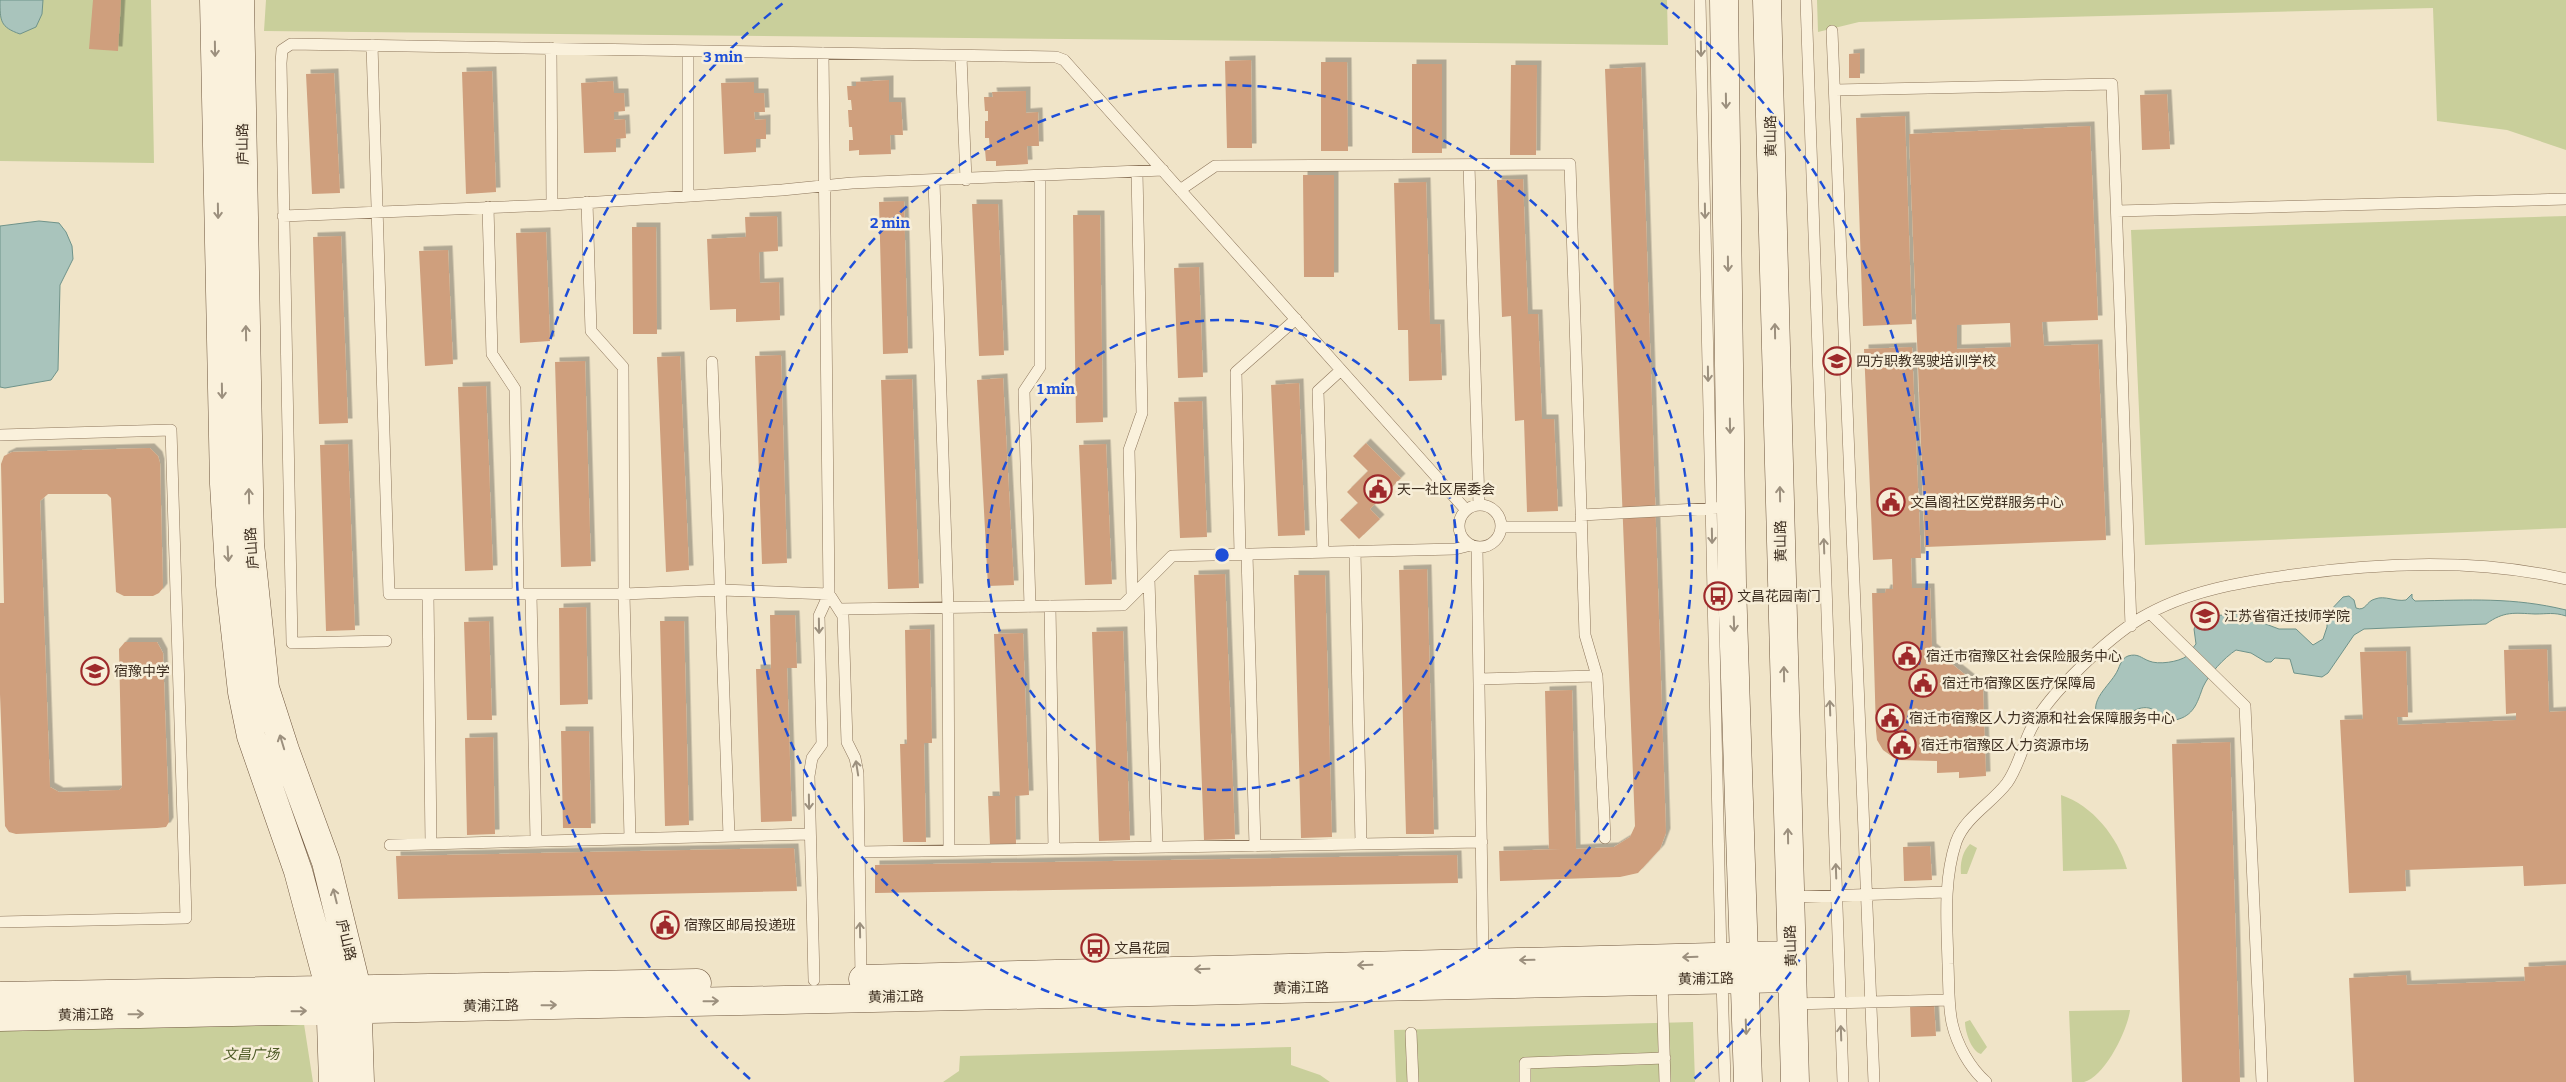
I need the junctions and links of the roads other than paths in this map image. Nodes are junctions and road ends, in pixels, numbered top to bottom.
1 (214, 0) edge
2 (240, 0) edge
3 (1700, 0) edge
4 (1724, 0) edge
5 (1767, 0) edge
6 (1806, 0) edge
7 (1832, 31) dead end
8 (372, 45) junction
9 (551, 48) junction
10 (688, 51) junction
11 (823, 53) junction
12 (961, 56) junction
13 (1834, 90) junction
14 (1469, 164) junction
15 (1162, 170) junction
16 (1137, 172) junction
17 (1040, 176) junction
18 (966, 180) junction
19 (934, 181) junction
20 (825, 187) junction
21 (1180, 190) junction
22 (688, 196) junction
23 (2566, 199) edge
24 (587, 202) junction
25 (552, 205) junction
26 (488, 208) junction
27 (377, 212) junction
28 (2117, 212) junction
29 (284, 216) junction
30 (1296, 319) junction
31 (712, 362) dead end
32 (1341, 370) junction
33 (0, 435) edge
34 (1479, 505) junction
35 (1721, 508) junction
36 (1466, 510) junction
37 (1581, 521) junction
38 (1501, 527) junction
39 (1474, 546) junction
40 (1355, 551) junction
41 (1323, 552) junction
42 (1244, 554) junction
43 (1149, 579) junction
44 (2566, 579) edge
45 (721, 590) junction
46 (428, 594) junction
47 (518, 594) junction
48 (531, 594) junction
49 (624, 594) junction
50 (829, 594) junction
51 (1132, 596) junction
52 (1050, 606) junction
53 (1030, 607) junction
54 (948, 608) junction
55 (839, 609) junction
56 (2151, 614) junction
57 (2131, 626) junction
58 (386, 641) dead end
59 (1597, 676) junction
60 (1479, 679) junction
61 (810, 834) junction
62 (729, 836) junction
63 (630, 838) junction
64 (1605, 838) dead end
65 (536, 841) junction
66 (1482, 842) junction
67 (431, 844) junction
68 (1361, 844) junction
69 (390, 845) dead end
70 (1255, 846) junction
71 (1158, 847) junction
72 (1054, 849) junction
73 (949, 850) junction
74 (859, 852) junction
75 (1947, 892) junction
76 (1867, 894) junction
77 (1837, 895) junction
78 (1790, 897) junction
79 (0, 922) edge
80 (1483, 961) junction
81 (1733, 967) junction
82 (1662, 969) junction
83 (861, 979) junction
84 (1792, 979) junction
85 (814, 980) junction
86 (0, 996) edge
87 (358, 999) junction
88 (330, 1000) junction
89 (1949, 1000) junction
90 (1840, 1002) junction
91 (1871, 1002) junction
92 (0, 1017) edge
93 (1412, 1033) dead end
94 (1664, 1058) junction
95 (333, 1082) edge
96 (360, 1082) edge
97 (1413, 1082) edge
98 (1525, 1082) edge
99 (1665, 1082) edge
100 (1725, 1082) edge
101 (1748, 1082) edge
102 (1795, 1082) edge
103 (1843, 1082) edge
104 (1874, 1082) edge
105 (1986, 1082) edge
106 (2262, 1082) edge

1 -> 88 street, 庐山路
87 -> 2 street, 庐山路
3 -> 35 lane
4 -> 35 street
78 -> 5 street, 黄山路
77 -> 6 lane
7 - 13 lane
8 - 9 lane
8 - 27 lane
8 - 29 lane
9 - 10 lane
9 - 25 lane
10 - 11 lane
10 - 22 lane
11 - 12 lane
11 - 20 lane
12 - 15 lane
12 - 18 lane
13 - 28 lane
13 - 76 lane
14 - 21 lane
14 - 34 lane
14 - 37 lane
15 - 16 lane
15 - 21 lane
16 - 17 lane
16 - 51 lane
17 - 18 lane
17 - 53 lane
18 - 19 lane
19 - 20 lane
19 - 54 lane
20 - 22 lane
20 - 50 lane
21 - 30 lane
22 - 24 lane
23 - 28 lane
24 - 25 lane
24 - 49 lane
25 - 26 lane
26 - 27 lane
26 - 47 lane
27 - 29 lane
27 - 46 lane
28 - 57 lane
29 - 58 lane
30 - 32 lane
30 - 42 lane
31 - 45 lane
32 - 36 lane
32 - 41 lane
33 - 79 lane
34 - 36 lane
34 - 38 lane
35 - 37 lane
35 -> 81 street
36 - 39 lane
37 - 38 lane
37 - 59 lane
38 - 39 lane
39 - 40 lane
39 - 60 lane
40 - 41 lane
40 - 68 lane
41 - 42 lane
42 - 43 lane
42 - 70 lane
43 - 51 lane
43 - 71 lane
44 - 56 lane
45 - 49 lane
45 - 50 lane
45 - 62 lane
46 - 47 lane
46 - 67 lane
47 - 48 lane
48 - 49 lane
48 - 65 lane
49 - 63 lane
50 - 55 lane
50 -> 61 lane
51 - 52 lane
52 - 53 lane
52 - 72 lane
53 - 54 lane
54 - 55 lane
54 - 73 lane
74 -> 55 lane
56 - 57 lane
56 - 106 lane
57 - 75 lane
59 - 60 lane
59 - 64 lane
60 - 66 lane
61 - 62 lane
61 - 85 lane
62 - 63 lane
63 - 65 lane
65 - 67 lane
66 - 68 lane
66 - 80 lane
67 - 69 lane
68 - 70 lane
70 - 71 lane
71 - 72 lane
72 - 73 lane
73 - 74 lane
83 -> 74 lane
75 - 76 lane
75 - 89 lane
76 - 77 lane
76 - 91 lane
77 - 78 lane
77 - 90 lane
78 - 84 street, 黄山路
82 -> 80 street, 黄浦江路
80 -> 83 street, 黄浦江路
81 - 82 street, 黄浦江路
81 - 84 street, 黄浦江路
81 - 100 lane
81 -> 101 street
87 -> 82 street, 黄浦江路
82 - 94 lane
83 - 85 street, 黄浦江路
84 - 90 lane
84 - 102 street, 黄山路
85 - 87 street, 黄浦江路
86 - 88 street, 黄浦江路
87 - 88 street, 黄浦江路
87 - 96 street, 庐山路
92 -> 88 street, 黄浦江路
88 - 95 street, 庐山路
89 - 91 lane
89 - 105 lane
90 - 91 lane
103 -> 90 lane
91 - 104 lane
93 - 97 lane
94 - 98 lane
94 - 99 lane

